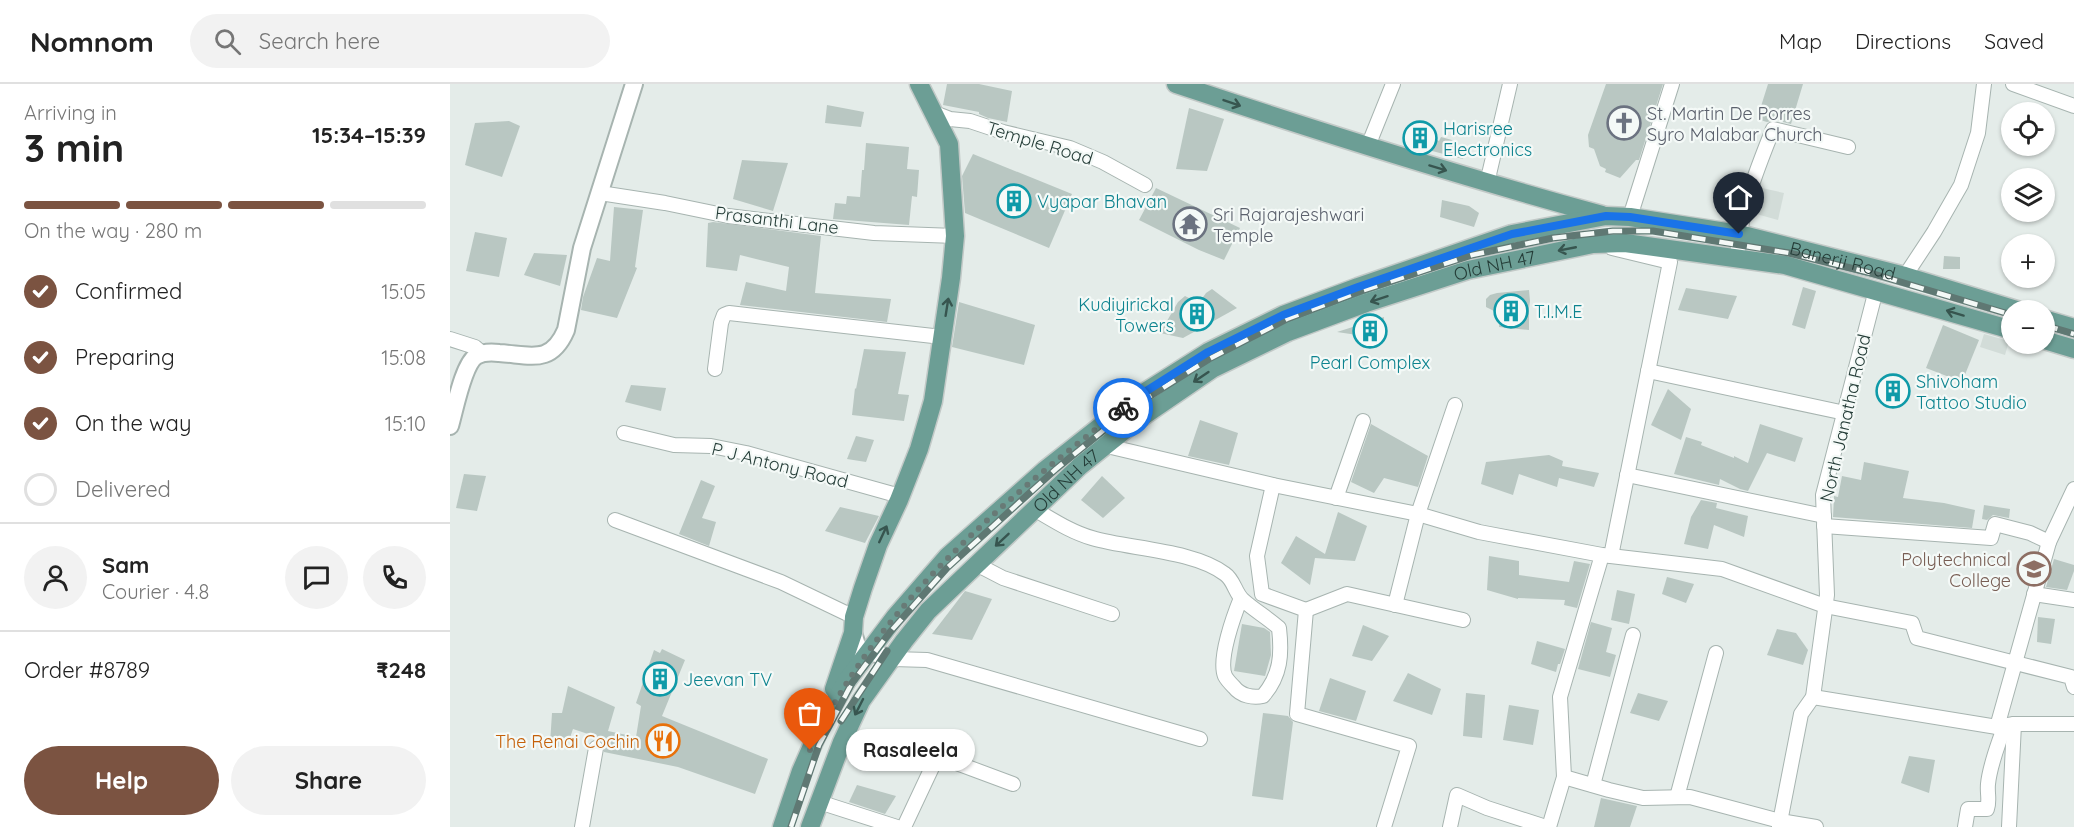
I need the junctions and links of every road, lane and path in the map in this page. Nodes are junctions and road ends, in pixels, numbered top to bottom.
1 (634, 84) edge
2 (919, 84) edge
3 (1176, 84) edge
4 (1393, 84) edge
5 (1510, 84) edge
6 (1672, 84) edge
7 (1984, 84) edge
8 (2013, 84) edge
9 (2074, 106) edge
10 (932, 111) junction
11 (1368, 146) junction
12 (1848, 147) dead end
13 (1487, 183) junction
14 (1145, 185) dead end
15 (600, 193) junction
16 (1606, 216) junction
17 (1630, 217) junction
18 (1739, 234) junction
19 (955, 236) junction
20 (1625, 243) joint
21 (1593, 244) junction
22 (1737, 257) junction
23 (1905, 276) junction
24 (1876, 290) junction
25 (2001, 305) edge
26 (2055, 322) edge
27 (2001, 327) edge
28 (2074, 328) edge
29 (942, 337) junction
30 (450, 339) edge
31 (2055, 343) edge
32 (2074, 349) edge
33 (483, 354) junction
34 (715, 369) dead end
35 (1648, 371) junction
36 (1455, 405) dead end
37 (1845, 413) junction
38 (1363, 421) dead end
39 (450, 426) edge
40 (624, 433) dead end
41 (1107, 446) junction
42 (1627, 476) junction
43 (1273, 485) junction
44 (2074, 489) edge
45 (900, 496) junction
46 (1336, 498) junction
47 (1034, 509) junction
48 (1418, 514) junction
49 (615, 520) dead end
50 (1824, 521) junction
51 (2049, 542) junction
52 (1606, 556) junction
53 (976, 564) junction
54 (2034, 594) junction
55 (1241, 598) junction
56 (2074, 600) edge
57 (1395, 605) junction
58 (1825, 606) junction
59 (1306, 610) junction
60 (1112, 614) dead end
61 (1463, 620) dead end
62 (854, 625) junction
63 (1633, 635) dead end
64 (867, 652) junction
65 (1716, 653) dead end
66 (893, 659) junction
67 (2015, 663) junction
68 (2074, 687) edge
69 (1813, 697) junction
70 (2074, 724) edge
71 (2005, 726) junction
72 (819, 730) junction
73 (1200, 739) dead end
74 (596, 748) dead end
75 (1564, 777) junction
76 (1013, 784) dead end
77 (1593, 785) junction
78 (1677, 797) junction
79 (819, 801) junction
80 (1779, 824) edge
81 (582, 827) edge
82 (782, 827) edge
83 (810, 827) edge
84 (897, 827) edge
85 (904, 827) edge
86 (1384, 827) edge
87 (1450, 827) edge
88 (1547, 827) edge
89 (1816, 827) edge
90 (1965, 827) edge
91 (2008, 827) edge

1 - 15 street
2 - 10 main road, Old NH 47
3 -> 11 main road, Old NH 47
4 - 11 street
5 - 13 street
6 - 17 street
7 - 23 street
8 - 9 street
10 - 14 street, Temple Road
10 - 19 main road, Old NH 47
11 -> 13 main road, Old NH 47
12 - 18 street
13 - 16 main road, Old NH 47
15 - 19 street, Prasanthi Lane
15 - 33 street
16 - 17 main road, Old NH 47
16 - 64 main road, Old NH 47
17 - 18 main road, Banerji Road
18 - 22 street
18 - 23 main road, Banerji Road
29 -> 19 main road, Old NH 47
20 - 21 main road, Old NH 47
20 - 22 main road, Banerji Road
21 - 35 street
21 -> 41 main road, Old NH 47
22 - 24 main road, Banerji Road
23 - 25 main road, Banerji Road
27 -> 24 main road, Banerji Road
24 - 37 street, North Janatha Road
26 - 28 main road
29 - 34 street
29 - 45 main road, Old NH 47
30 - 33 street
31 - 32 main road
33 - 39 street
35 - 37 street
35 - 42 street
36 - 48 street
37 - 50 street, North Janatha Road
38 - 46 street
40 - 45 street, P J Antony Road
41 - 43 street
41 - 47 main road, Old NH 47
42 - 50 street
42 - 52 street
43 - 46 street
43 - 59 street
44 - 51 street
62 -> 45 main road, Old NH 47
46 - 48 street
47 -> 53 main road, Old NH 47
47 - 55 street
48 - 52 street
48 - 57 street
49 - 62 street
50 - 51 street
50 - 58 street, North Janatha Road
51 - 54 street
52 - 58 street
52 - 75 street
53 - 60 street
53 - 66 main road, Old NH 47
54 - 56 street
54 - 67 street
55 - 55 street
57 - 59 street
57 - 61 street
58 - 67 street
58 - 69 street, North Janatha Road
59 - 86 street
62 - 64 street
62 - 72 main road, Old NH 47
63 - 77 street
64 - 66 street
64 - 72 main road, Old NH 47
65 - 78 street
66 - 73 street
66 -> 79 main road, Old NH 47
67 - 68 street
67 - 71 street
69 - 71 street
69 - 80 street, North Janatha Road
70 - 71 street
71 - 90 street
71 - 91 street
72 - 82 main road, Old NH 47
74 - 81 street
75 - 77 street
75 - 88 street
76 - 85 street
77 - 78 street
78 - 80 street
79 - 83 main road, Old NH 47
79 - 84 street
80 - 89 street
87 - 88 street

